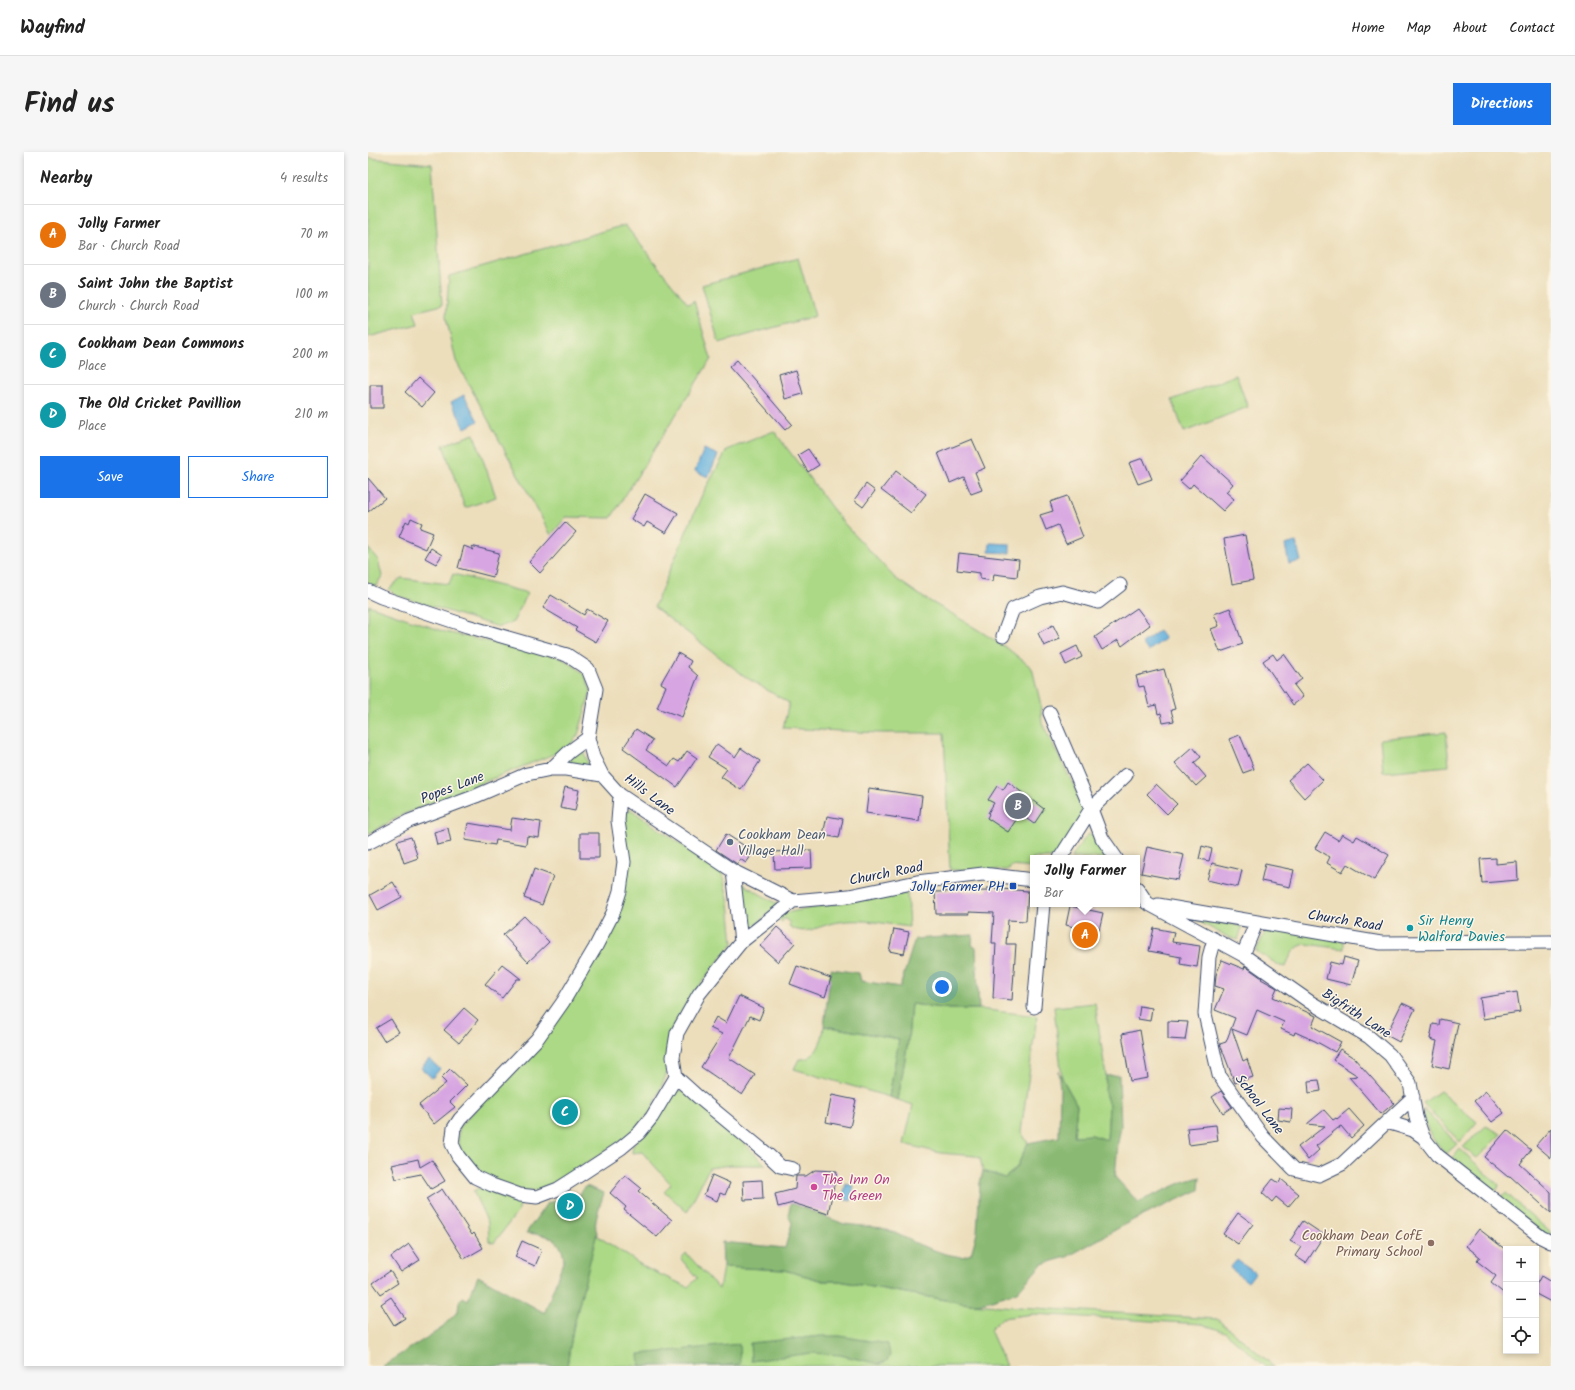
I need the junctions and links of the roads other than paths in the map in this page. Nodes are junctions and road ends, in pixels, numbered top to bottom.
1 (1120, 586) dead end
2 (368, 591) edge
3 (1003, 636) dead end
4 (1050, 713) dead end
5 (588, 738) junction
6 (551, 769) junction
7 (602, 775) junction
8 (1126, 775) dead end
9 (620, 795) junction
10 (1091, 809) junction
11 (368, 843) edge
12 (1062, 855) edge
13 (1114, 855) edge
14 (733, 871) junction
15 (1030, 880) edge
16 (793, 901) junction
17 (1142, 902) edge
18 (1043, 907) edge
19 (1256, 923) junction
20 (1214, 939) junction
21 (741, 942) junction
22 (1551, 942) edge
23 (1243, 956) junction
24 (1034, 1006) dead end
25 (676, 1077) junction
26 (1413, 1097) junction
27 (1387, 1122) junction
28 (1423, 1138) junction
29 (793, 1169) dead end
30 (1551, 1242) edge

1 - 3 street
2 - 5 street, Hills Lane
4 - 10 street
5 - 6 street
5 - 7 street, Hills Lane
6 - 7 street, Popes Lane
6 - 11 street, Popes Lane
7 - 9 street, Hills Lane
8 - 10 street
9 - 14 street, Hills Lane
9 - 25 street
10 - 12 street
10 - 13 street
14 - 16 street, Hills Lane
14 - 21 street
15 - 16 street, Church Road
16 - 21 street
17 - 19 street, Church Road
17 - 20 street, Bigfrith Lane
18 - 24 street
19 - 22 street, Church Road
19 - 23 street
20 - 23 street, Bigfrith Lane
20 - 27 street, School Lane
21 - 25 street
23 - 26 street, Bigfrith Lane
25 - 29 street
26 - 27 street, School Lane
26 - 28 street, Bigfrith Lane
27 - 28 street
28 - 30 street, Bigfrith Lane

